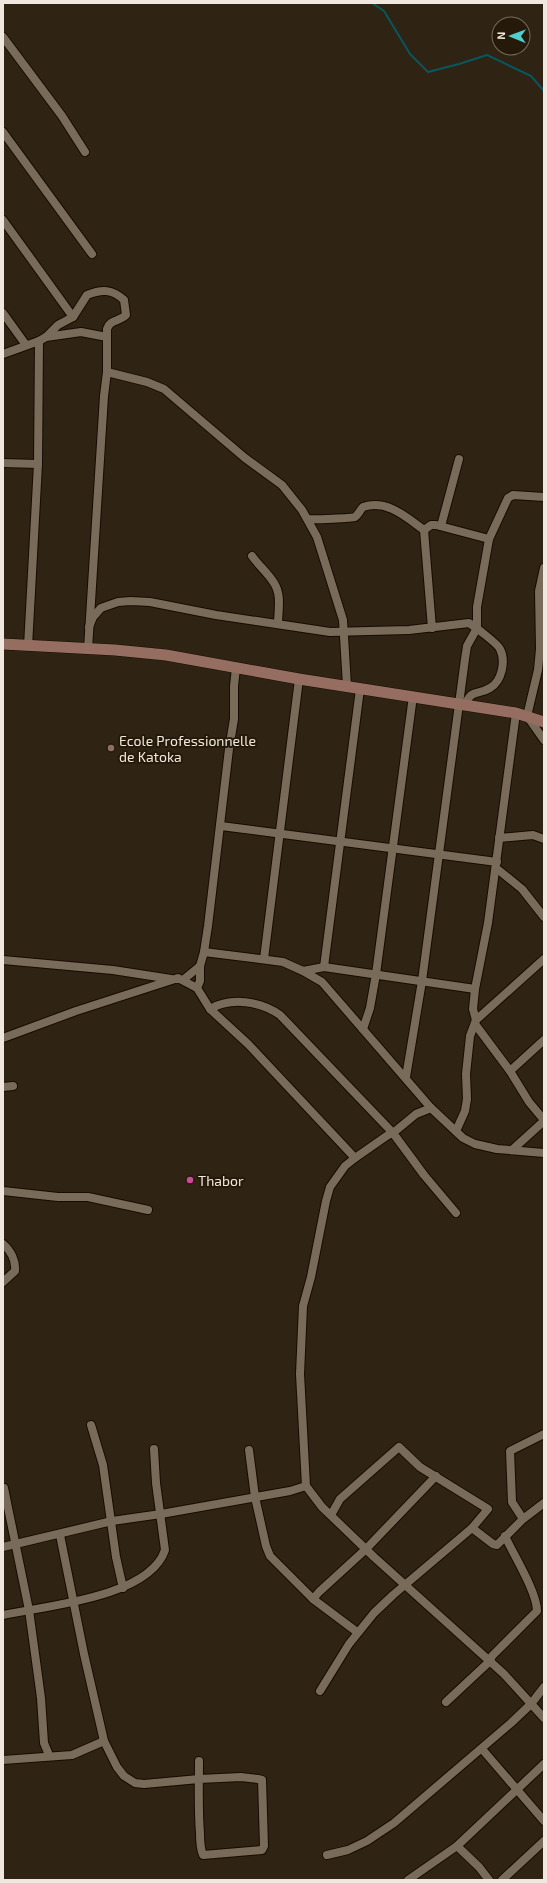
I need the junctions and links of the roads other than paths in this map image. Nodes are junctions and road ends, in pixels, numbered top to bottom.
1 (3, 37) edge
2 (3, 132) edge
3 (84, 152) dead end
4 (3, 220) edge
5 (92, 254) dead end
6 (3, 313) edge
7 (73, 317) junction
8 (107, 337) junction
9 (43, 339) junction
10 (26, 345) junction
11 (3, 354) edge
12 (108, 372) junction
13 (459, 459) dead end
14 (3, 463) edge
15 (38, 464) junction
16 (544, 497) edge
17 (308, 519) junction
18 (319, 520) junction
19 (441, 526) junction
20 (424, 530) junction
21 (317, 537) junction
22 (489, 539) junction
23 (252, 556) dead end
24 (544, 568) edge
25 (342, 620) junction
26 (278, 624) junction
27 (89, 627) junction
28 (432, 628) junction
29 (477, 628) junction
30 (330, 632) junction
31 (344, 632) junction
32 (3, 644) edge
33 (28, 646) junction
34 (344, 646) junction
35 (88, 649) junction
36 (236, 668) junction
37 (299, 679) junction
38 (347, 686) junction
39 (360, 689) junction
40 (413, 696) junction
41 (462, 705) junction
42 (516, 713) junction
43 (527, 716) junction
44 (544, 722) edge
45 (544, 740) edge
46 (221, 826) junction
47 (280, 833) junction
48 (499, 838) junction
49 (544, 839) edge
50 (340, 842) junction
51 (392, 848) junction
52 (439, 854) junction
53 (497, 865) junction
54 (544, 917) edge
55 (204, 952) junction
56 (264, 959) junction
57 (544, 959) edge
58 (3, 960) edge
59 (200, 966) junction
60 (324, 967) junction
61 (303, 971) junction
62 (376, 974) junction
63 (172, 979) junction
64 (183, 980) junction
65 (422, 981) junction
66 (197, 988) junction
67 (475, 989) junction
68 (210, 1009) junction
69 (476, 1022) junction
70 (363, 1029) junction
71 (3, 1038) edge
72 (544, 1040) edge
73 (510, 1070) junction
74 (406, 1078) junction
75 (13, 1086) dead end
76 (3, 1087) edge
77 (431, 1108) junction
78 (544, 1121) edge
79 (456, 1131) junction
80 (393, 1133) junction
81 (512, 1150) junction
82 (544, 1152) edge
83 (355, 1158) junction
84 (3, 1191) edge
85 (148, 1210) dead end
86 (456, 1213) dead end
87 (3, 1244) edge
88 (3, 1282) edge
89 (91, 1425) dead end
90 (544, 1434) edge
91 (154, 1449) dead end
92 (249, 1450) dead end
93 (436, 1476) junction
94 (306, 1486) junction
95 (4, 1488) dead end
96 (255, 1497) junction
97 (544, 1503) edge
98 (161, 1514) junction
99 (330, 1515) junction
100 (523, 1519) junction
101 (112, 1521) junction
102 (472, 1528) junction
103 (60, 1535) junction
104 (505, 1536) junction
105 (15, 1545) junction
106 (3, 1547) edge
107 (366, 1549) junction
108 (405, 1584) junction
109 (123, 1588) junction
110 (313, 1599) junction
111 (73, 1601) junction
112 (29, 1610) junction
113 (3, 1615) edge
114 (358, 1632) junction
115 (490, 1661) junction
116 (544, 1687) edge
117 (320, 1691) dead end
118 (446, 1702) dead end
119 (530, 1704) junction
120 (544, 1718) edge
121 (104, 1741) junction
122 (482, 1748) junction
123 (49, 1755) junction
124 (3, 1760) edge
125 (199, 1761) dead end
126 (544, 1764) edge
127 (199, 1779) junction
128 (517, 1789) junction
129 (544, 1821) edge
130 (544, 1841) edge
131 (457, 1846) junction
132 (327, 1856) dead end
133 (408, 1880) edge
134 (489, 1880) edge
135 (502, 1880) edge

1 - 3 street
2 - 5 street
4 - 7 street
6 - 10 street
7 - 8 street
7 - 9 street
8 - 9 street
8 - 12 street
9 - 10 street
9 - 15 street
10 - 11 street
12 - 17 street
12 - 27 street
13 - 19 street
14 - 15 street
15 - 33 street
16 - 22 street
17 - 18 street
17 - 21 street
18 - 20 street
18 - 21 street
19 - 20 street
19 - 22 street
20 - 28 street
21 - 25 street
22 - 29 street
23 - 26 street
24 - 43 street
25 - 30 street
25 - 31 street
26 - 27 street
26 - 30 street
27 - 35 street
28 - 29 street
28 - 31 street
29 - 41 street
29 - 41 street
30 - 31 street
30 - 34 street
31 - 34 street
32 - 33 street
33 - 35 street
34 - 38 street
35 - 36 street
36 - 37 street
36 - 46 street
37 - 38 street
37 - 47 street
38 - 39 street
39 - 40 street
39 - 50 street
40 - 41 street
40 - 51 street
41 - 42 street
41 - 52 street
42 - 43 street
42 - 48 street
43 - 44 street
43 - 45 street
46 - 47 street
46 - 55 street
47 - 50 street
47 - 56 street
48 - 49 street
48 - 53 street
50 - 51 street
50 - 60 street
51 - 52 street
51 - 62 street
52 - 53 street
52 - 65 street
53 - 54 street
53 - 67 street
55 - 56 street
55 - 59 street
56 - 61 street
57 - 69 street
58 - 63 street
59 - 64 street
59 - 66 street
60 - 61 street
60 - 62 street
61 - 70 street
62 - 65 street
62 - 70 street
63 - 64 street
63 - 71 street
64 - 66 street
65 - 67 street
65 - 74 street
66 - 68 street
67 - 69 street
68 - 80 street
68 - 83 street
69 - 73 street
69 - 79 street
70 - 74 street
72 - 73 street
73 - 78 street
74 - 77 street
75 - 76 street
77 - 79 street
77 - 80 street
78 - 81 street
79 - 81 street
80 - 83 street
80 - 86 street
81 - 82 street
83 - 94 street
84 - 85 street
87 - 88 street
89 - 101 street
90 - 100 street
91 - 98 street
92 - 96 street
93 - 99 street
93 - 102 street
93 - 107 street
94 - 96 street
94 - 99 street
95 - 105 street
96 - 98 street
96 - 110 street
97 - 100 street
98 - 101 street
98 - 109 street
99 - 107 street
100 - 104 street
101 - 103 street
101 - 109 street
102 - 104 street
102 - 108 street
103 - 105 street
103 - 111 street
104 - 115 street
105 - 106 street
105 - 112 street
107 - 108 street
107 - 110 street
108 - 114 street
108 - 115 street
109 - 111 street
110 - 114 street
111 - 112 street
111 - 121 street
112 - 113 street
112 - 123 street
114 - 117 street
115 - 118 street
115 - 119 street
116 - 119 street
119 - 120 street
119 - 122 street
121 - 123 street
121 - 127 street
122 - 128 street
122 - 132 street
123 - 124 street
125 - 127 street
126 - 128 street
127 - 127 street
128 - 129 street
128 - 131 street
130 - 135 street
131 - 133 street
131 - 134 street

